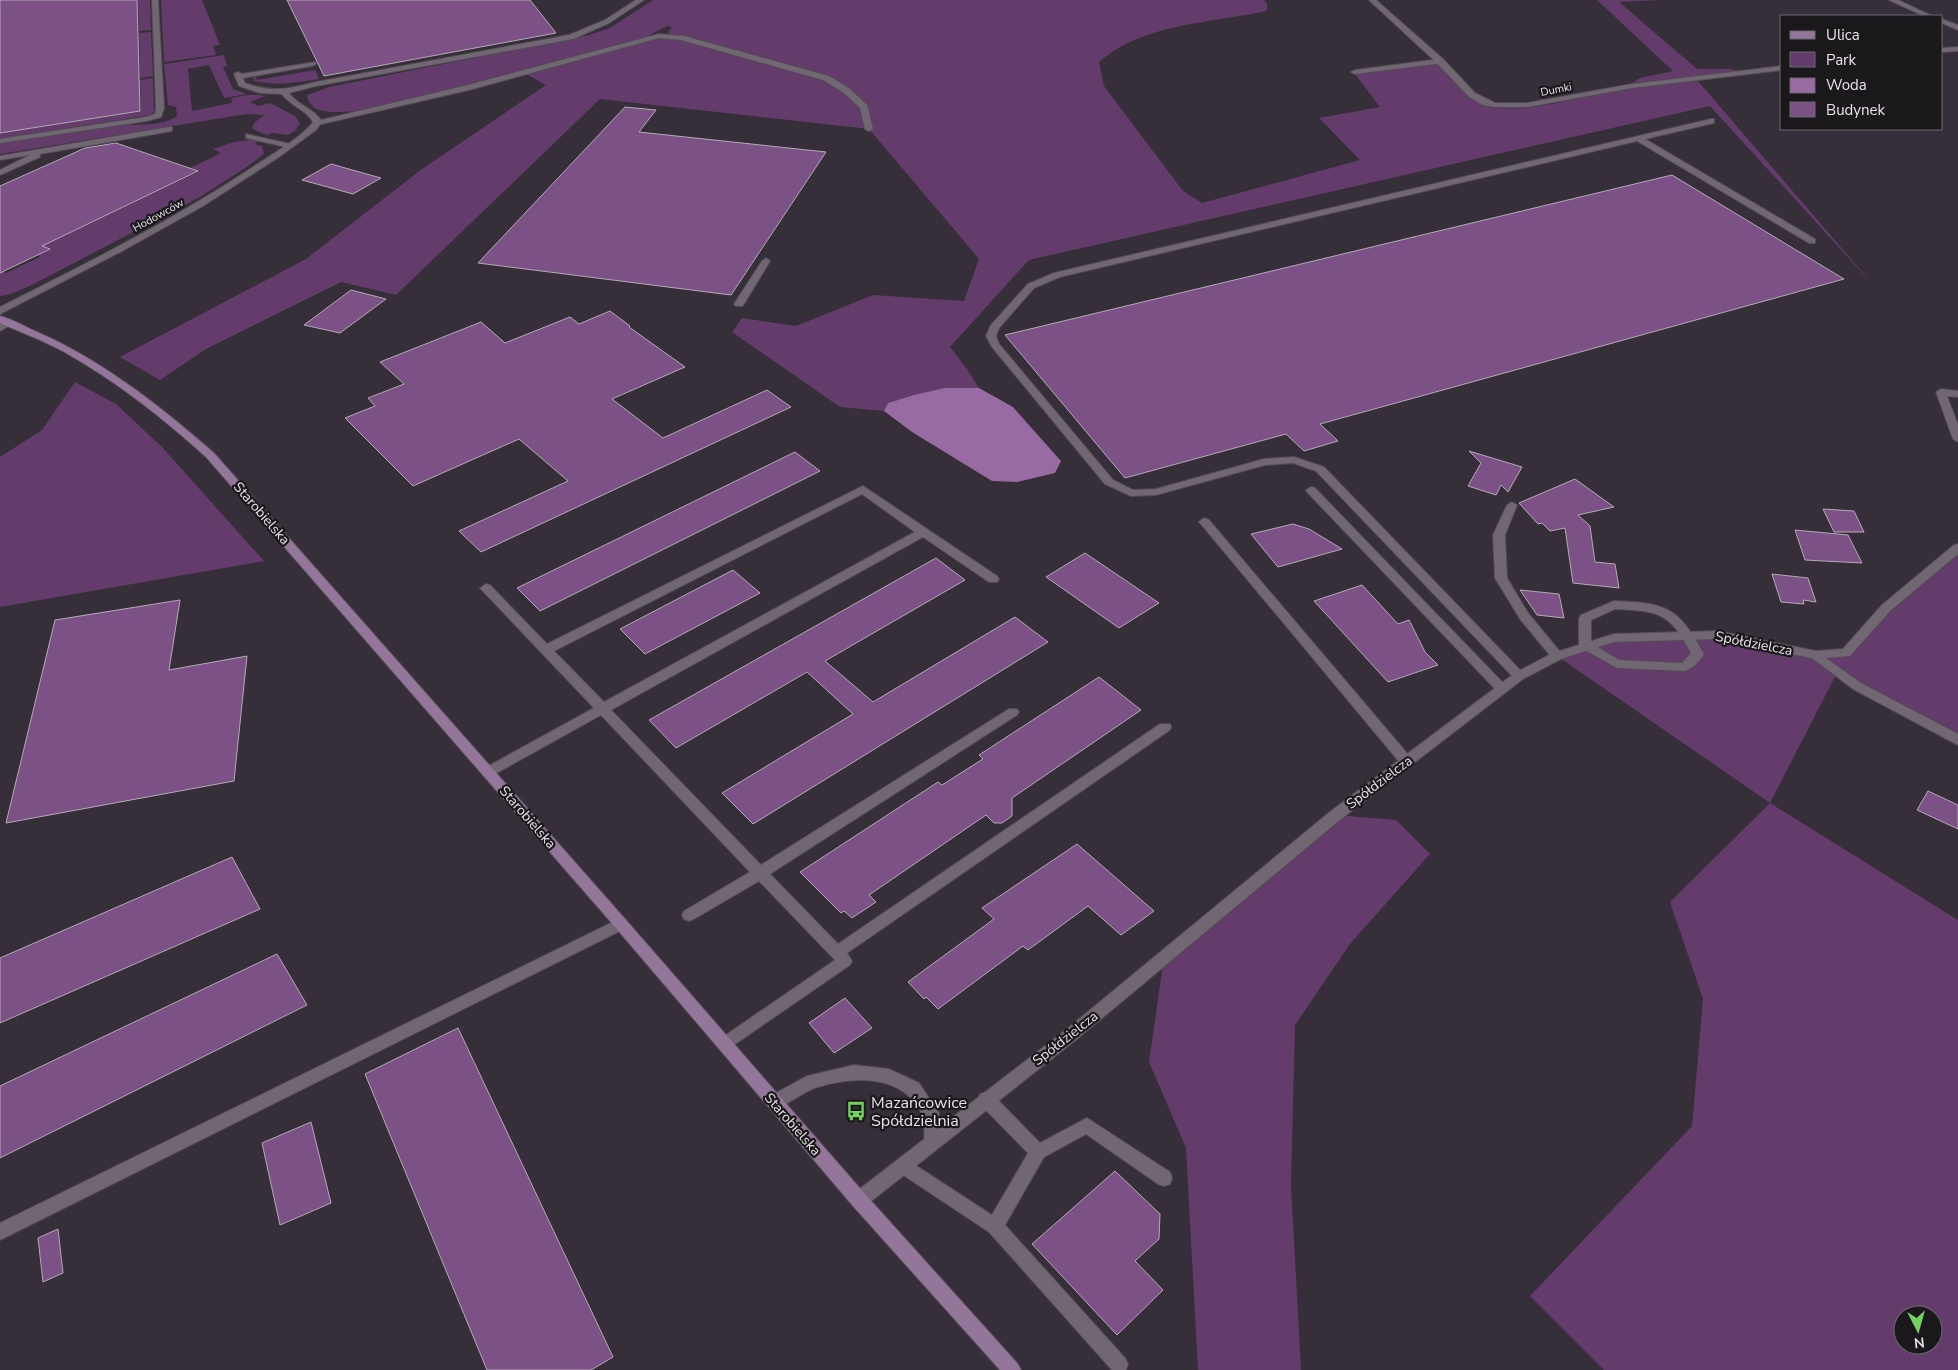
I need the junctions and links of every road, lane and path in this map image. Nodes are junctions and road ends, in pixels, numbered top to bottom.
1 (155, 0) edge
2 (641, 0) edge
3 (1372, 0) edge
4 (1892, 0) edge
5 (1927, 15) edge
6 (1943, 21) edge
7 (1958, 28) edge
8 (1958, 49) edge
9 (1943, 50) edge
10 (1440, 61) junction
11 (312, 64) dead end
12 (1780, 68) edge
13 (1355, 72) dead end
14 (284, 92) junction
15 (1711, 121) dead end
16 (316, 123) junction
17 (870, 129) dead end
18 (169, 130) dead end
19 (249, 136) dead end
20 (1638, 138) junction
21 (0, 141) edge
22 (290, 146) junction
23 (41, 151) junction
24 (0, 158) edge
25 (0, 173) edge
26 (1812, 241) dead end
27 (766, 261) dead end
28 (738, 304) dead end
29 (0, 311) edge
30 (3, 323) edge
31 (1958, 394) edge
32 (1958, 439) edge
33 (1311, 490) dead end
34 (1512, 505) dead end
35 (1204, 522) dead end
36 (923, 532) junction
37 (1958, 548) edge
38 (993, 579) dead end
39 (486, 588) dead end
40 (1688, 635) junction
41 (1586, 645) junction
42 (546, 650) junction
43 (1816, 655) junction
44 (1556, 656) junction
45 (1519, 676) junction
46 (1502, 689) junction
47 (602, 708) junction
48 (1013, 712) dead end
49 (1165, 727) dead end
50 (1958, 740) edge
51 (1406, 762) junction
52 (488, 772) junction
53 (760, 873) junction
54 (689, 915) dead end
55 (621, 924) junction
56 (837, 952) junction
57 (724, 1044) junction
58 (986, 1099) junction
59 (775, 1102) junction
60 (932, 1142) junction
61 (1038, 1152) junction
62 (903, 1166) junction
63 (1164, 1178) dead end
64 (859, 1200) junction
65 (995, 1226) junction
66 (0, 1232) edge
67 (1119, 1364) dead end
68 (1012, 1370) edge

1 - 21 street
2 - 14 street
3 - 10 street, Dumki
4 - 5 street
6 - 7 street
8 - 9 street
10 - 12 street, Dumki
10 - 13 street
11 - 14 street
14 - 16 street
15 - 20 street
16 - 17 street
16 - 22 street, Hodowców
18 - 23 street
19 - 22 street
20 - 26 street
20 - 45 street
22 - 29 street, Hodowców
23 - 24 street
23 - 25 street
27 - 28 street
30 - 52 street, Starobielska
31 - 32 street
33 - 46 street
34 - 44 street
35 - 51 street
36 - 38 street
36 - 42 street
36 - 47 street
37 - 43 street, Spółdzielcza
39 - 42 street
40 - 41 street, Spółdzielcza
40 - 41 street
40 - 41 street
40 - 43 street, Spółdzielcza
41 - 44 street, Spółdzielcza
42 - 47 street
43 - 50 street
44 - 45 street, Spółdzielcza
45 - 46 street, Spółdzielcza
46 - 51 street, Spółdzielcza
47 - 52 street
47 - 53 street
48 - 53 street
49 - 56 street
51 - 58 street, Spółdzielcza
52 - 55 street, Starobielska
53 - 54 street
53 - 56 street
55 - 57 street, Starobielska
55 - 66 street
56 - 57 street
57 - 59 street, Starobielska
58 - 60 street, Spółdzielcza
58 - 61 street
59 - 60 street
59 - 64 street, Starobielska
60 - 62 street, Spółdzielcza
61 - 63 street
61 - 65 street
62 - 64 street, Spółdzielcza
62 - 65 street
64 - 68 street, Starobielska
65 - 67 street

